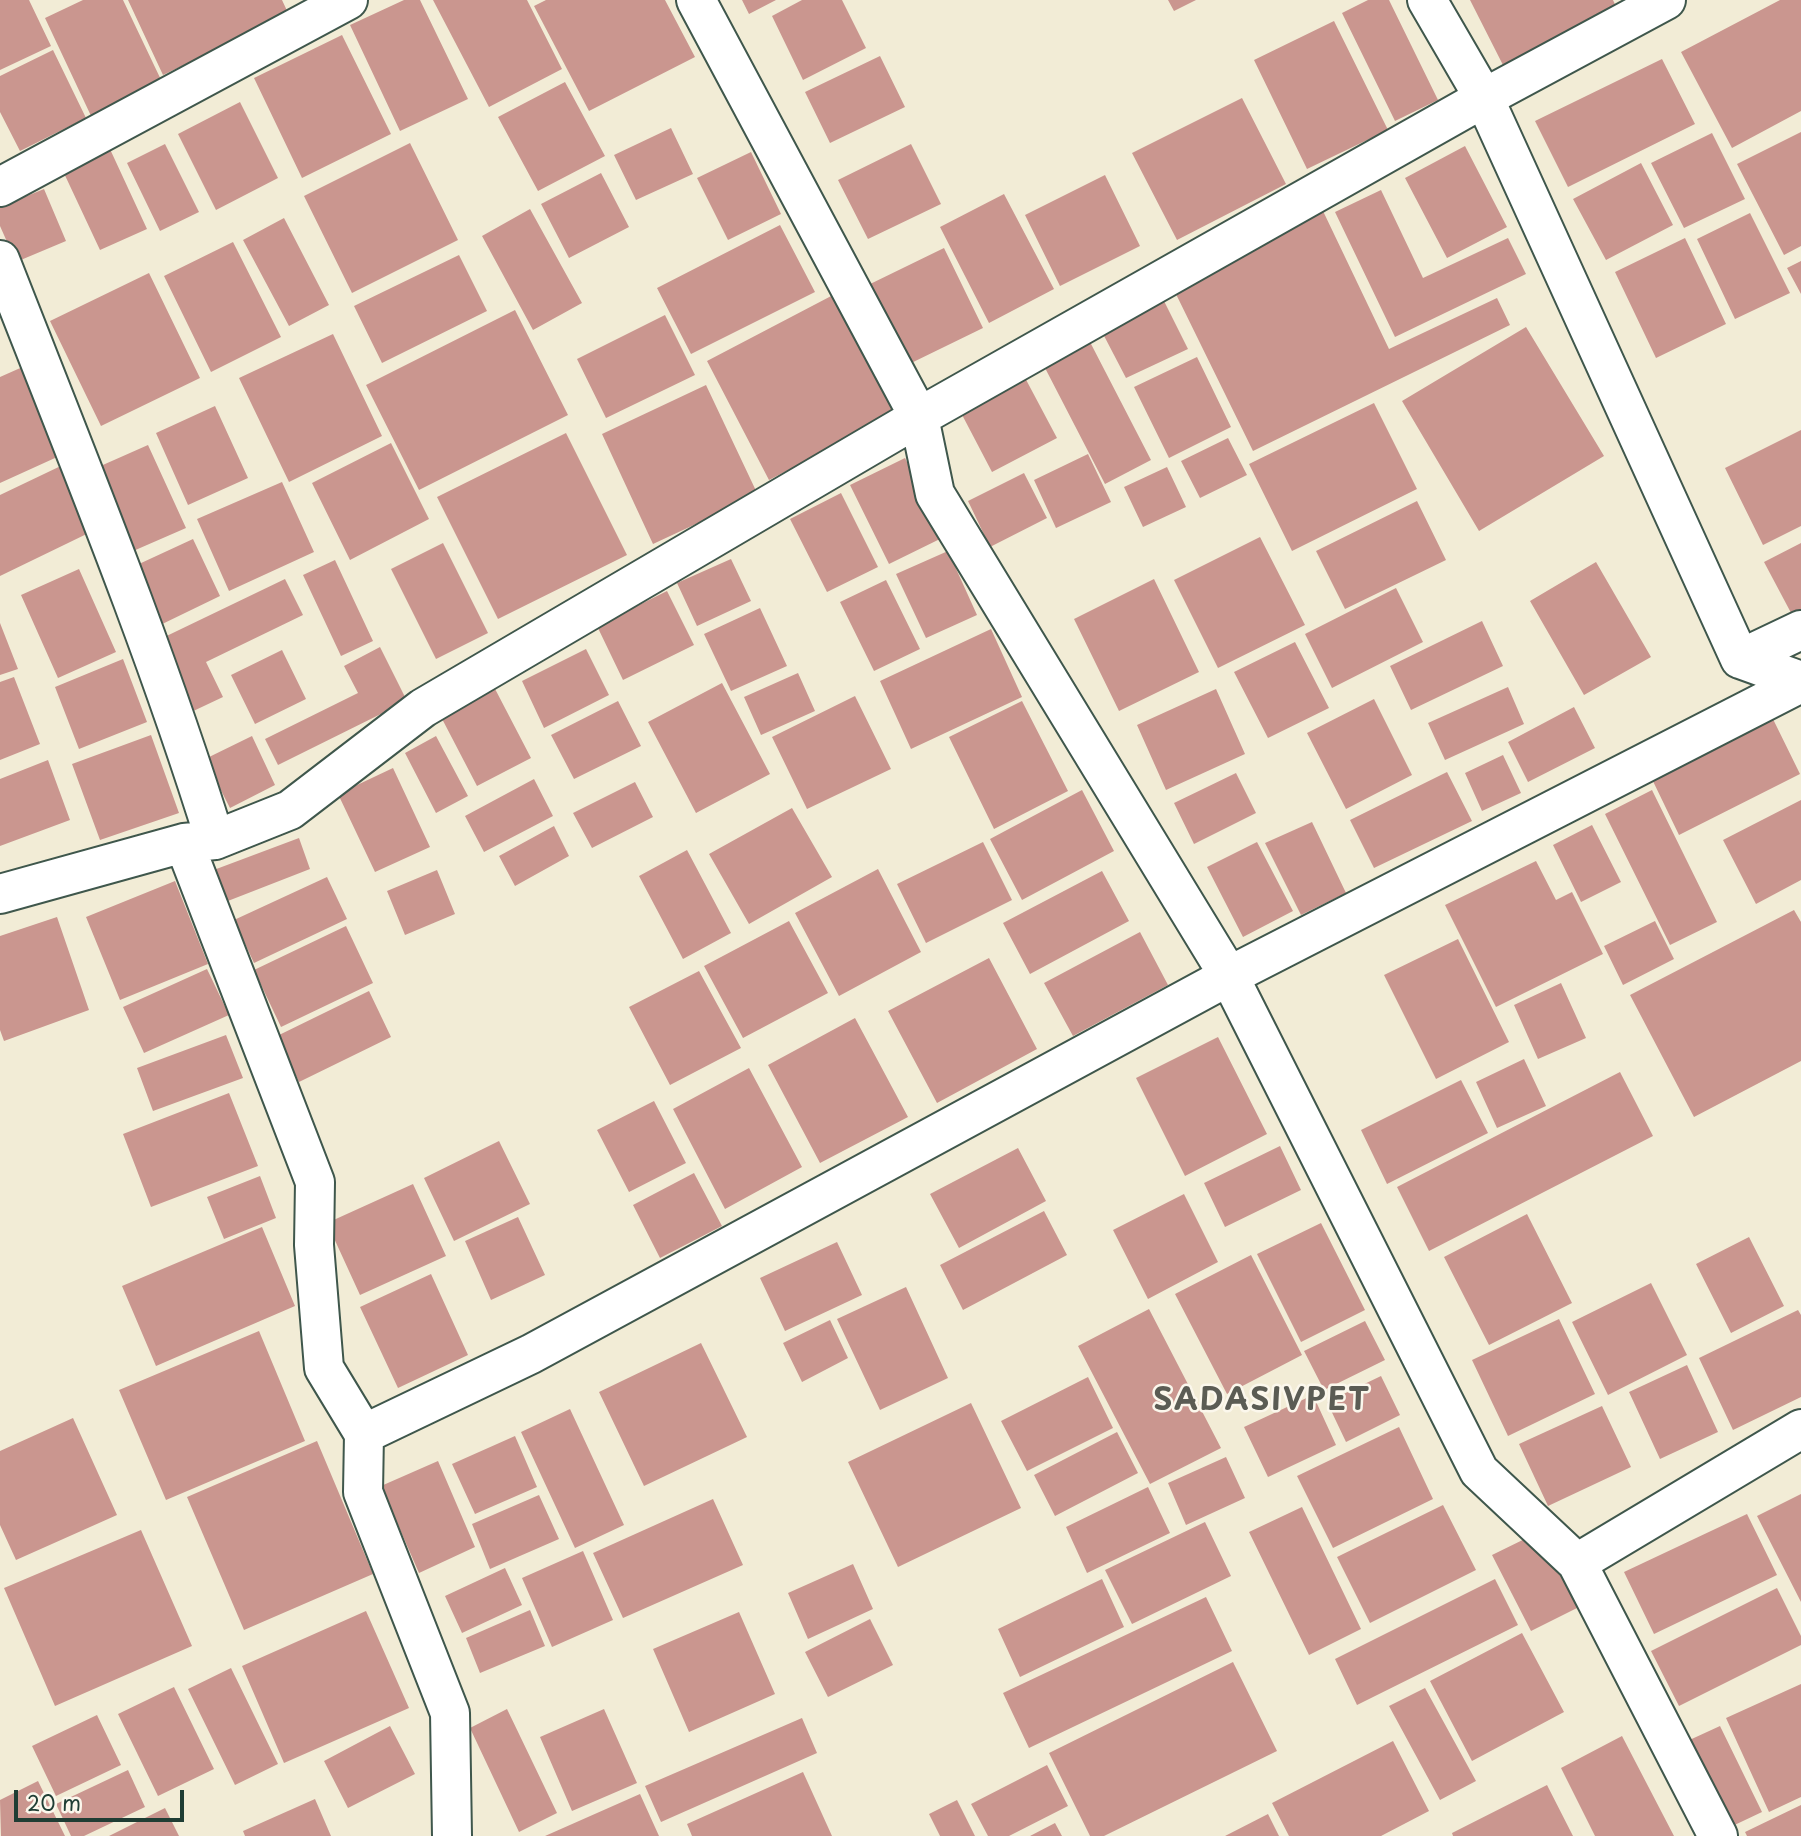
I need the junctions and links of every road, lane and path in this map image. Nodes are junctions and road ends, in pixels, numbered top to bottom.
1 (348, 0) edge
2 (696, 0) edge
3 (1427, 0) edge
4 (1667, 0) edge
5 (1484, 98) junction
6 (0, 187) edge
7 (0, 260) edge
8 (919, 417) junction
9 (1801, 630) edge
10 (1740, 659) junction
11 (1801, 682) edge
12 (199, 841) junction
13 (0, 894) edge
14 (1229, 976) junction
15 (1801, 1430) edge
16 (364, 1434) junction
17 (1577, 1563) junction
18 (453, 1836) edge
19 (1718, 1836) edge

1 - 6 street
2 - 8 street
3 - 5 street
4 - 5 street
5 - 8 street
5 - 10 street
7 - 12 street
8 - 12 street
8 - 14 street
9 - 10 street
10 - 11 street
11 - 14 street
12 - 13 street
12 - 16 street
14 - 16 street
14 - 17 street
15 - 17 street
16 - 18 street
17 - 19 street

